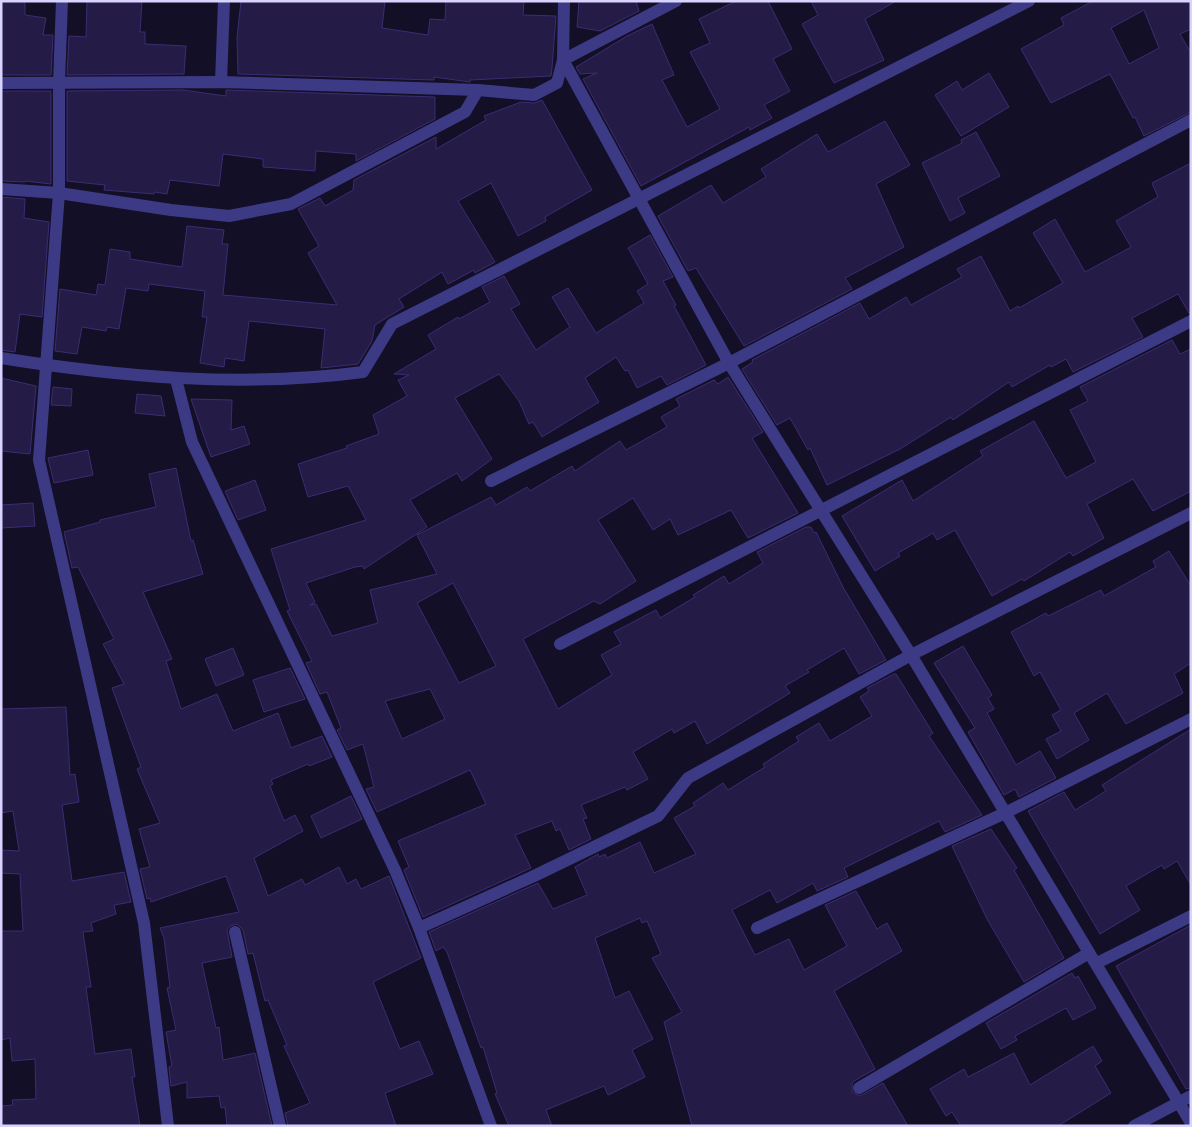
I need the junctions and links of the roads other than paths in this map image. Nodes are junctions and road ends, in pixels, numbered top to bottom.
1 (62, 1) edge
2 (224, 1) edge
3 (564, 1) edge
4 (676, 1) edge
5 (1028, 1) edge
6 (563, 60) junction
7 (59, 82) junction
8 (220, 82) junction
9 (1, 83) edge
10 (478, 90) junction
11 (1191, 120) edge
12 (1, 189) edge
13 (59, 193) junction
14 (639, 200) junction
15 (1191, 321) edge
16 (1, 358) edge
17 (729, 363) junction
18 (46, 365) junction
19 (176, 379) junction
20 (491, 481) dead end
21 (822, 510) junction
22 (1191, 513) edge
23 (560, 644) dead end
24 (910, 655) junction
25 (1191, 719) edge
26 (1005, 813) junction
27 (1191, 916) edge
28 (419, 928) junction
29 (757, 928) dead end
30 (235, 932) dead end
31 (1093, 958) junction
32 (858, 1088) dead end
33 (1191, 1096) edge
34 (1179, 1102) junction
35 (1191, 1123) edge
36 (168, 1126) edge
37 (280, 1126) edge
38 (491, 1126) edge
39 (1134, 1126) edge

1 - 7 street
2 - 8 street
3 - 6 street
4 - 6 street
5 - 14 street
6 - 10 street
6 - 14 street
7 - 8 street
7 - 9 street
7 - 13 street
8 - 10 street
10 - 13 street
11 - 17 street
12 - 13 street
13 - 18 street
14 - 17 street
14 - 19 street
15 - 21 street
16 - 18 street
17 - 20 street
17 - 21 street
18 - 19 street
18 - 36 street
19 - 28 street
21 - 23 street
21 - 24 street
22 - 24 street
24 - 26 street
24 - 28 street
25 - 26 street
26 - 29 street
26 - 31 street
27 - 31 street
28 - 38 street
30 - 37 street
31 - 32 street
31 - 34 street
33 - 34 street
34 - 35 street
34 - 39 street

